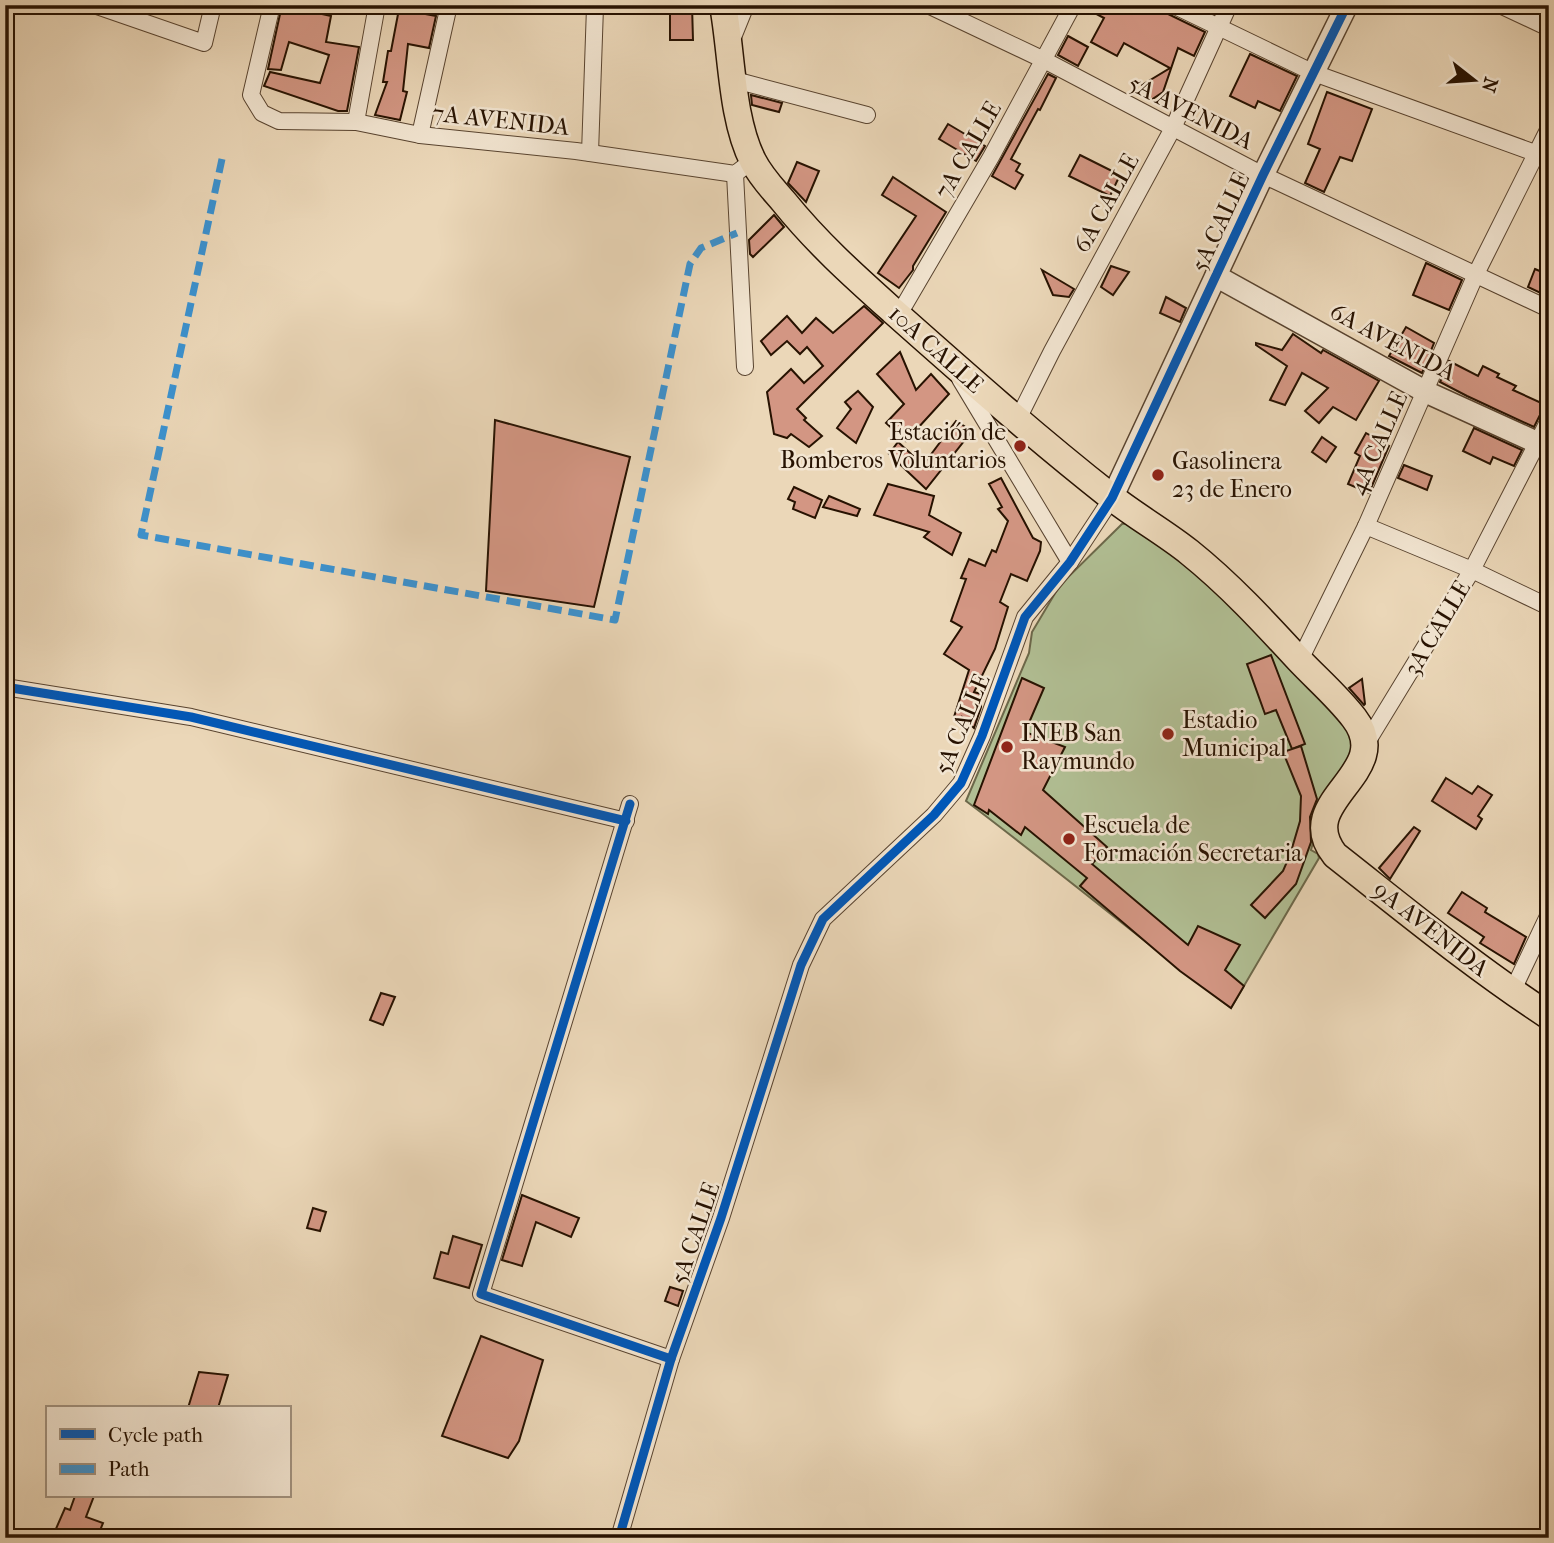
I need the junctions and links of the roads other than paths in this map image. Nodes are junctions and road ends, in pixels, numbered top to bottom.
1 (94, 5) edge
2 (213, 5) edge
3 (272, 5) edge
4 (377, 5) edge
5 (449, 5) edge
6 (723, 5) edge
7 (746, 5) edge
8 (928, 5) edge
9 (1073, 5) edge
10 (1173, 5) edge
11 (1229, 5) edge
12 (1347, 5) edge
13 (1500, 5) edge
14 (595, 7) dead end
15 (1219, 28) junction
16 (1549, 28) edge
17 (730, 43) junction
18 (1044, 60) junction
19 (1314, 73) junction
20 (731, 79) junction
21 (867, 115) dead end
22 (356, 122) junction
23 (1173, 128) junction
24 (1549, 128) edge
25 (421, 135) junction
26 (590, 153) junction
27 (1543, 156) edge
28 (744, 167) junction
29 (1263, 174) junction
30 (1476, 274) junction
31 (1216, 276) junction
32 (1549, 309) edge
33 (898, 316) junction
34 (950, 362) junction
35 (745, 367) dead end
36 (1426, 392) junction
37 (1017, 421) junction
38 (1549, 421) edge
39 (1543, 444) edge
40 (1112, 498) junction
41 (1366, 526) junction
42 (1070, 562) junction
43 (1472, 570) junction
44 (1549, 607) edge
45 (1300, 660) junction
46 (5, 687) edge
47 (1364, 747) junction
48 (630, 804) dead end
49 (626, 821) junction
50 (1322, 832) joint
51 (1549, 914) edge
52 (1512, 992) junction
53 (1549, 1016) edge
54 (671, 1359) junction
55 (619, 1538) edge

1 - 2 street
3 - 22 street, 7A AVENIDA
4 - 22 street
5 - 25 street
6 - 17 main road, 10A CALLE
7 - 17 street
8 - 18 street, 5A AVENIDA
9 - 18 street, 7A CALLE
10 - 15 street
11 - 15 street, 6A CALLE
12 - 19 street, 5A CALLE
13 - 16 street
14 - 26 street
15 - 19 street
15 - 23 street, 6A CALLE
17 - 20 main road, 10A CALLE
18 - 23 street, 5A AVENIDA
18 - 33 street, 7A CALLE
19 - 27 street
19 - 29 street, 5A CALLE
20 - 21 street
20 - 28 main road, 10A CALLE
22 - 25 street, 7A AVENIDA
23 - 29 street, 5A AVENIDA
23 - 37 street, 6A CALLE
24 - 27 street, 4A CALLE
25 - 26 street, 7A AVENIDA
26 - 28 street, 7A AVENIDA
27 - 30 street, 4A CALLE
28 - 33 main road, 10A CALLE
28 - 35 street
29 - 30 street, 5A AVENIDA
29 - 31 street, 5A CALLE
30 - 32 street, 5A AVENIDA
30 - 36 street, 4A CALLE
31 - 36 street, 6A AVENIDA
31 - 40 street, 5A CALLE
33 - 34 main road, 10A CALLE
34 - 37 main road, 10A CALLE
34 - 42 street
36 - 39 street, 6A AVENIDA
36 - 41 street, 4A CALLE
37 - 40 main road, 10A CALLE
38 - 39 street, 3A CALLE
39 - 43 street, 3A CALLE
40 - 42 street, 5A CALLE
40 - 45 main road, 10A CALLE
41 - 43 street
41 - 45 street, 4A CALLE
42 - 54 street, 5A CALLE
43 - 44 street
43 - 47 street, 3A CALLE
45 - 47 main road, 10A CALLE
46 - 49 street
47 - 50 main road, 3A CALLE
48 - 49 street
49 - 54 street
50 - 52 main road, 9A AVENIDA
51 - 52 street
52 - 53 main road, 9A AVENIDA
54 - 55 street, 5A CALLE

